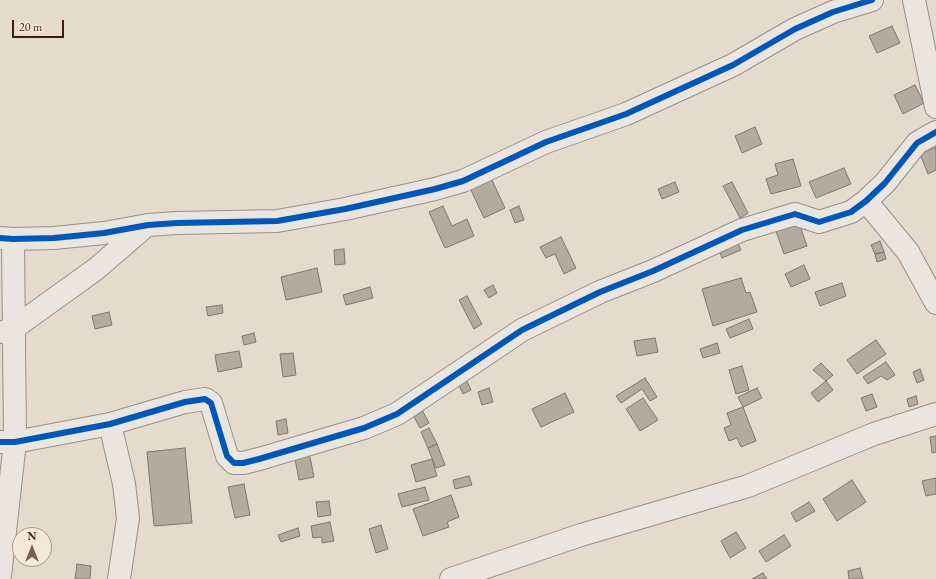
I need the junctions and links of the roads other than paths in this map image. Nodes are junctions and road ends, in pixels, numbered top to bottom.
1 (872, 0) edge
2 (914, 0) edge
3 (936, 107) edge
4 (936, 132) edge
5 (866, 201) junction
6 (148, 225) junction
7 (6, 238) edge
8 (936, 302) edge
9 (7, 330) edge
10 (936, 414) edge
11 (110, 424) junction
12 (8, 442) edge
13 (0, 576) edge
14 (119, 579) edge
15 (451, 579) edge

1 - 6 street
2 - 3 street
4 - 5 street
5 - 8 street
5 - 11 street
6 - 7 street
6 - 9 street
7 - 9 street
9 - 12 street
10 - 15 street
11 - 12 street
11 - 14 street
12 - 13 street

